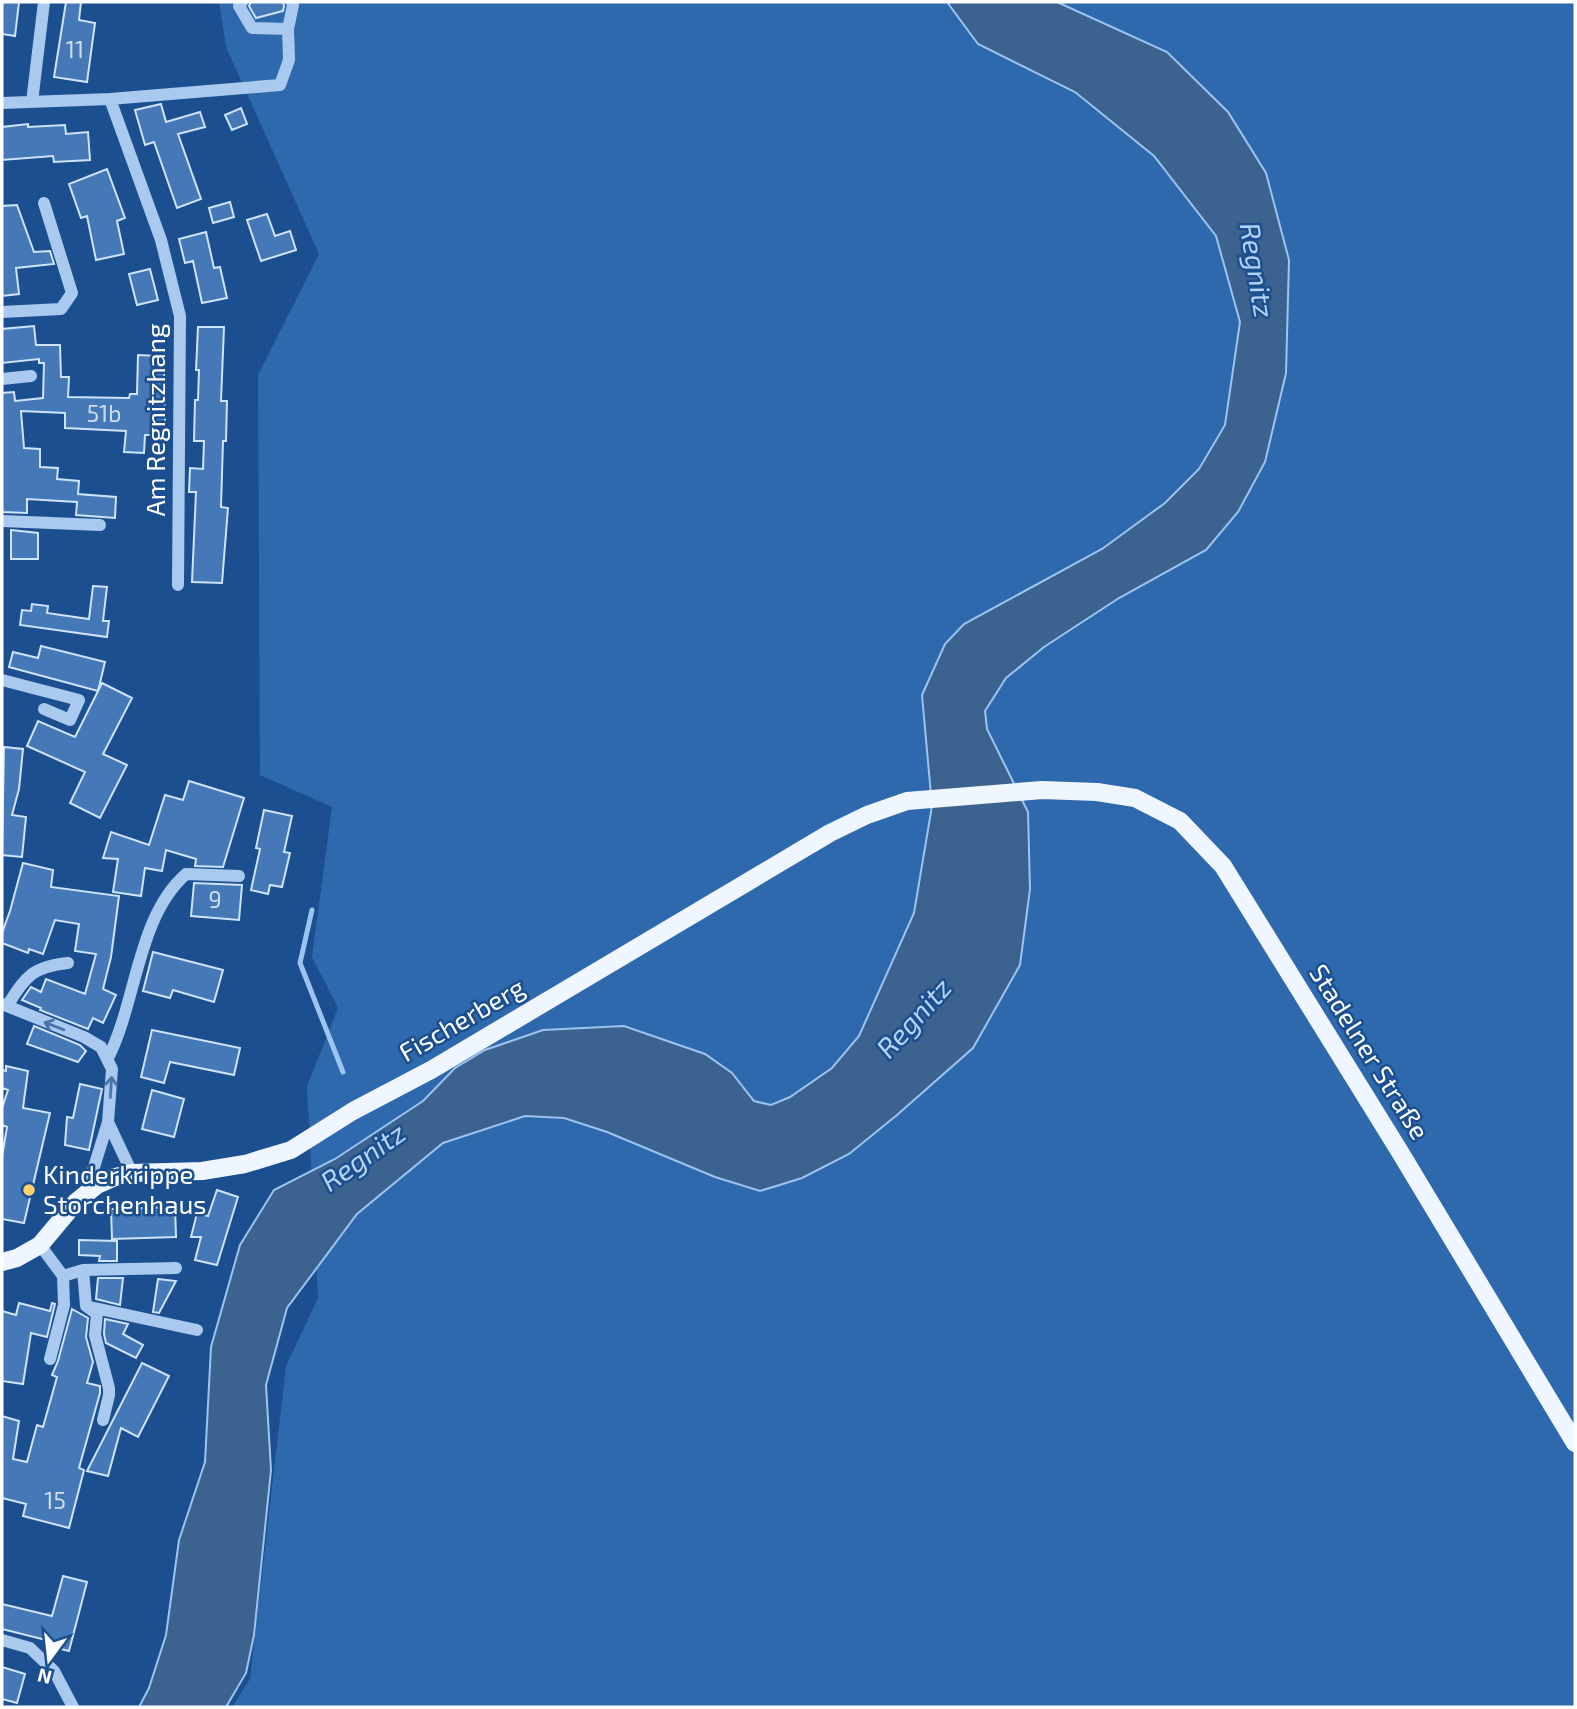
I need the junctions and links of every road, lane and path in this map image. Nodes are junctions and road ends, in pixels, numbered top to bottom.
1 (44, 2) edge
2 (242, 2) edge
3 (292, 2) edge
4 (288, 29) junction
5 (110, 99) junction
6 (32, 102) junction
7 (2, 103) edge
8 (44, 203) dead end
9 (2, 312) edge
10 (31, 376) dead end
11 (2, 379) edge
12 (2, 520) edge
13 (100, 525) dead end
14 (178, 585) dead end
15 (2, 680) edge
16 (44, 709) dead end
17 (908, 801) joint
18 (239, 876) dead end
19 (68, 962) dead end
20 (4, 1005) edge
21 (108, 1058) junction
22 (108, 1122) junction
23 (132, 1173) junction
24 (86, 1194) junction
25 (40, 1245) junction
26 (2, 1262) edge
27 (176, 1268) dead end
28 (83, 1270) junction
29 (63, 1276) junction
30 (86, 1307) junction
31 (197, 1330) dead end
32 (50, 1359) dead end
33 (103, 1420) dead end
34 (1575, 1443) edge
35 (2, 1640) edge
36 (73, 1707) edge

1 - 6 street
2 - 4 street
3 - 4 street
4 - 5 street
5 - 6 street
5 - 14 street, Am Regnitzhang
6 - 7 street
8 - 9 street
10 - 11 street
12 - 13 street
15 - 16 street
17 - 23 main road, Fischerberg
17 - 34 main road, Stadelner Straße
18 - 21 street
19 - 20 street
21 -> 20 street
22 -> 21 street
22 - 23 street
22 - 24 street
23 - 24 main road, Fischerberg
24 - 25 main road, Fischerberg
25 - 26 main road, Fischerberg
25 - 29 street
27 - 28 street
28 - 29 street
28 - 30 street
29 - 32 street
30 - 31 street
30 - 33 street
35 - 36 street

